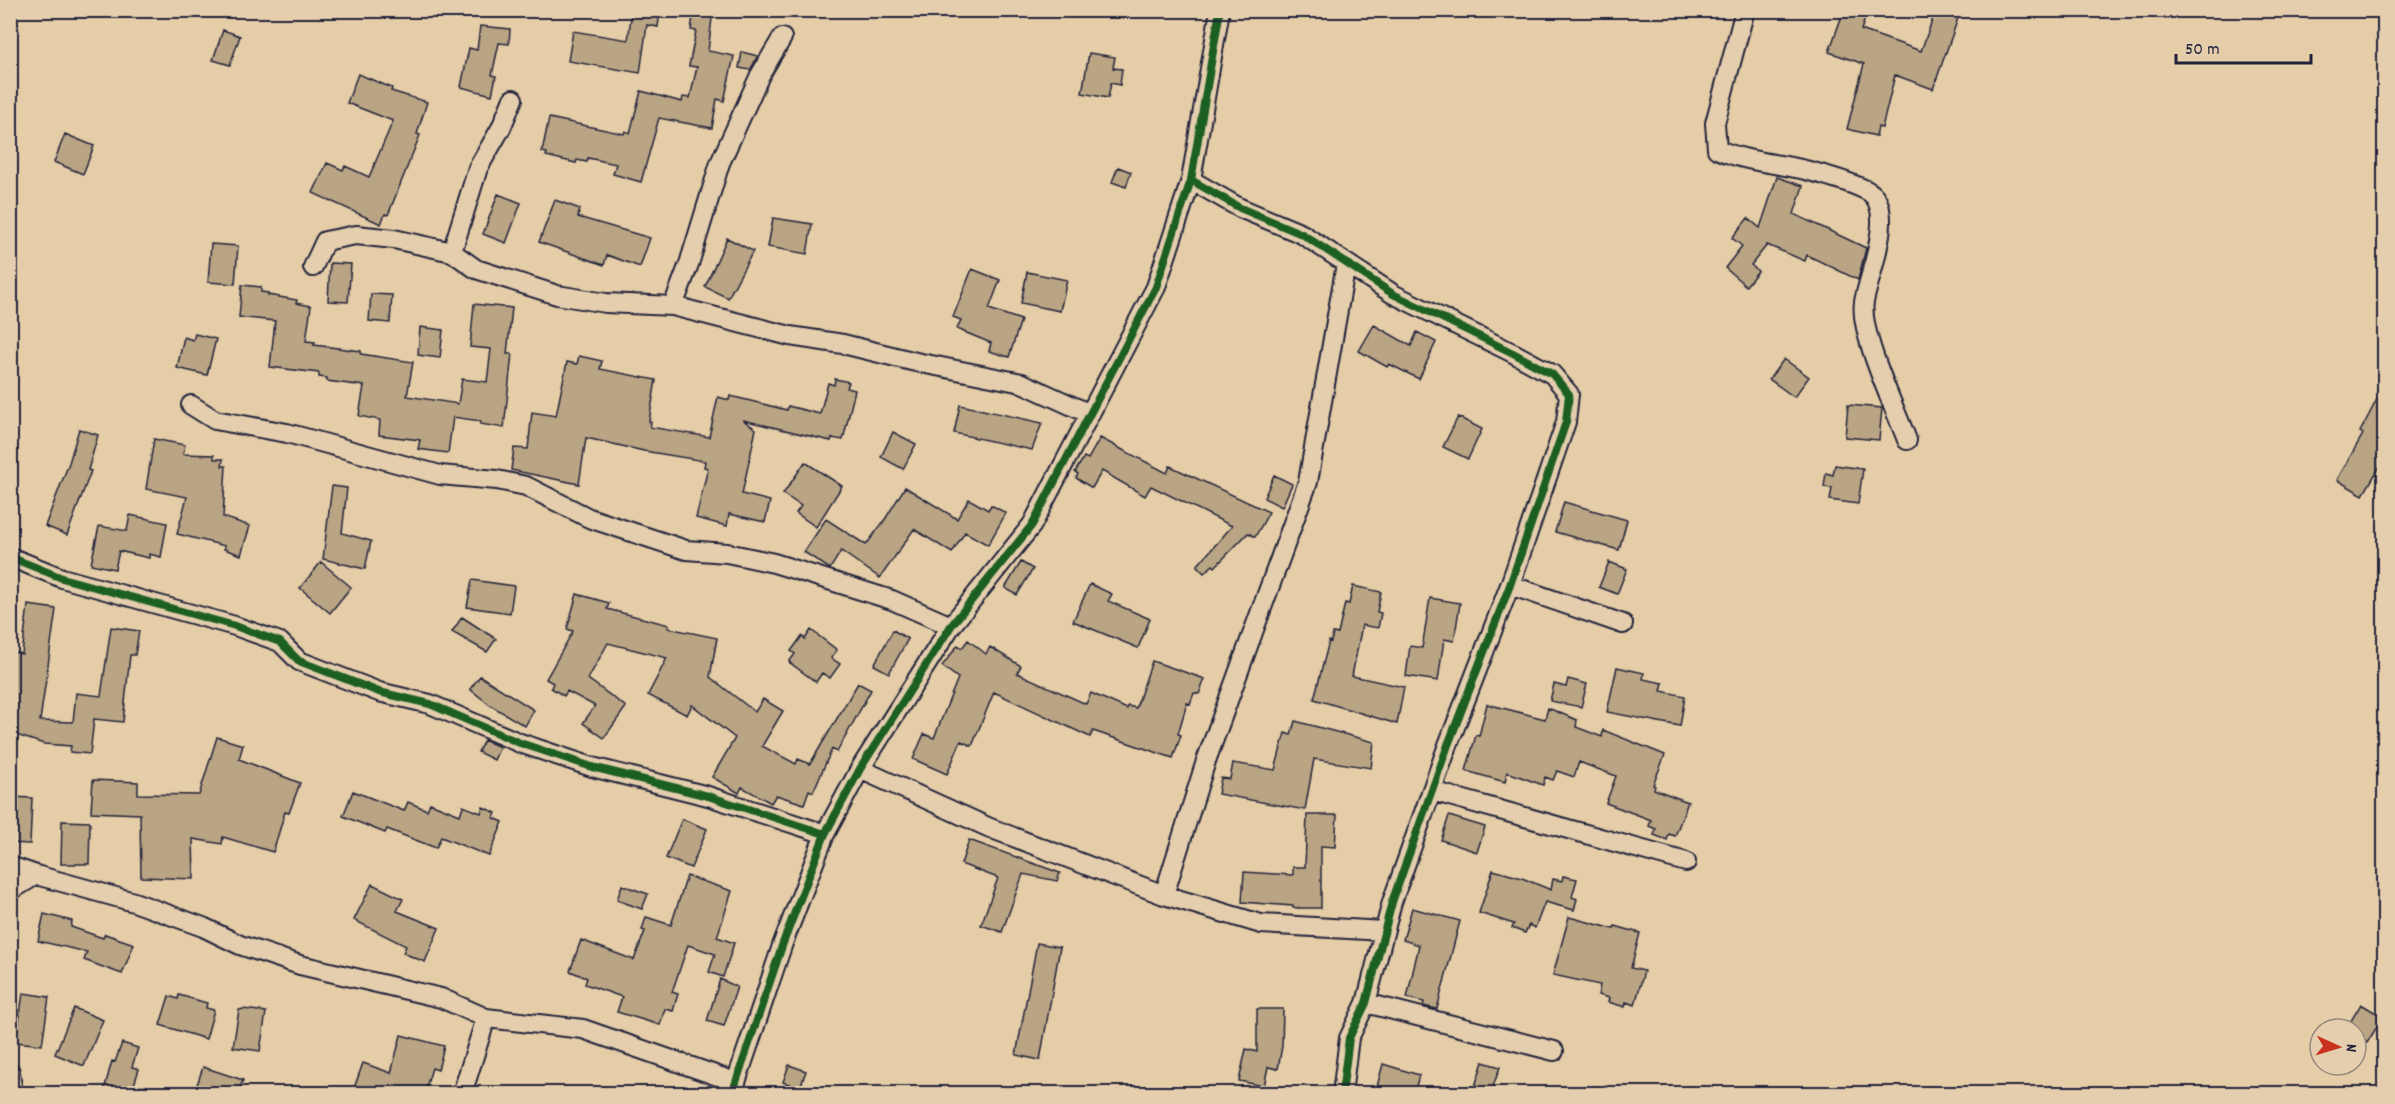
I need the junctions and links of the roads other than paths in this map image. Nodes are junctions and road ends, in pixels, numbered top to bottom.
1 (1220, 10) edge
2 (1745, 10) edge
3 (783, 38) dead end
4 (513, 99) dead end
5 (1191, 180) junction
6 (452, 252) junction
7 (1346, 264) junction
8 (313, 267) dead end
9 (673, 306) junction
10 (191, 405) dead end
11 (1090, 414) junction
12 (1907, 440) dead end
13 (10, 556) edge
14 (1510, 585) junction
15 (1623, 624) dead end
16 (951, 626) junction
17 (860, 769) junction
18 (1432, 791) junction
19 (825, 834) junction
20 (1686, 862) dead end
21 (10, 866) edge
22 (36, 875) junction
23 (10, 891) edge
24 (1164, 896) junction
25 (1384, 931) junction
26 (1366, 1003) junction
27 (486, 1018) junction
28 (1554, 1051) dead end
29 (10, 1072) edge
30 (733, 1088) edge
31 (13, 1094) edge
32 (462, 1094) edge
33 (1342, 1094) edge

1 - 5 street
2 - 12 street
3 - 9 street
4 - 6 street
5 - 7 street
5 - 11 street
6 - 8 street
6 - 9 street
7 - 14 street
7 - 24 street
9 - 11 street
10 - 16 street
11 - 16 street
13 - 19 street
14 - 15 street
14 - 18 street
16 - 17 street
17 - 19 street
17 - 24 street
18 - 20 street
18 - 25 street
19 - 30 street
21 - 22 street
22 - 23 street
22 - 27 street
24 - 25 street
25 - 26 street
26 - 28 street
26 - 33 street
27 - 30 street
27 - 32 street
29 - 31 street

